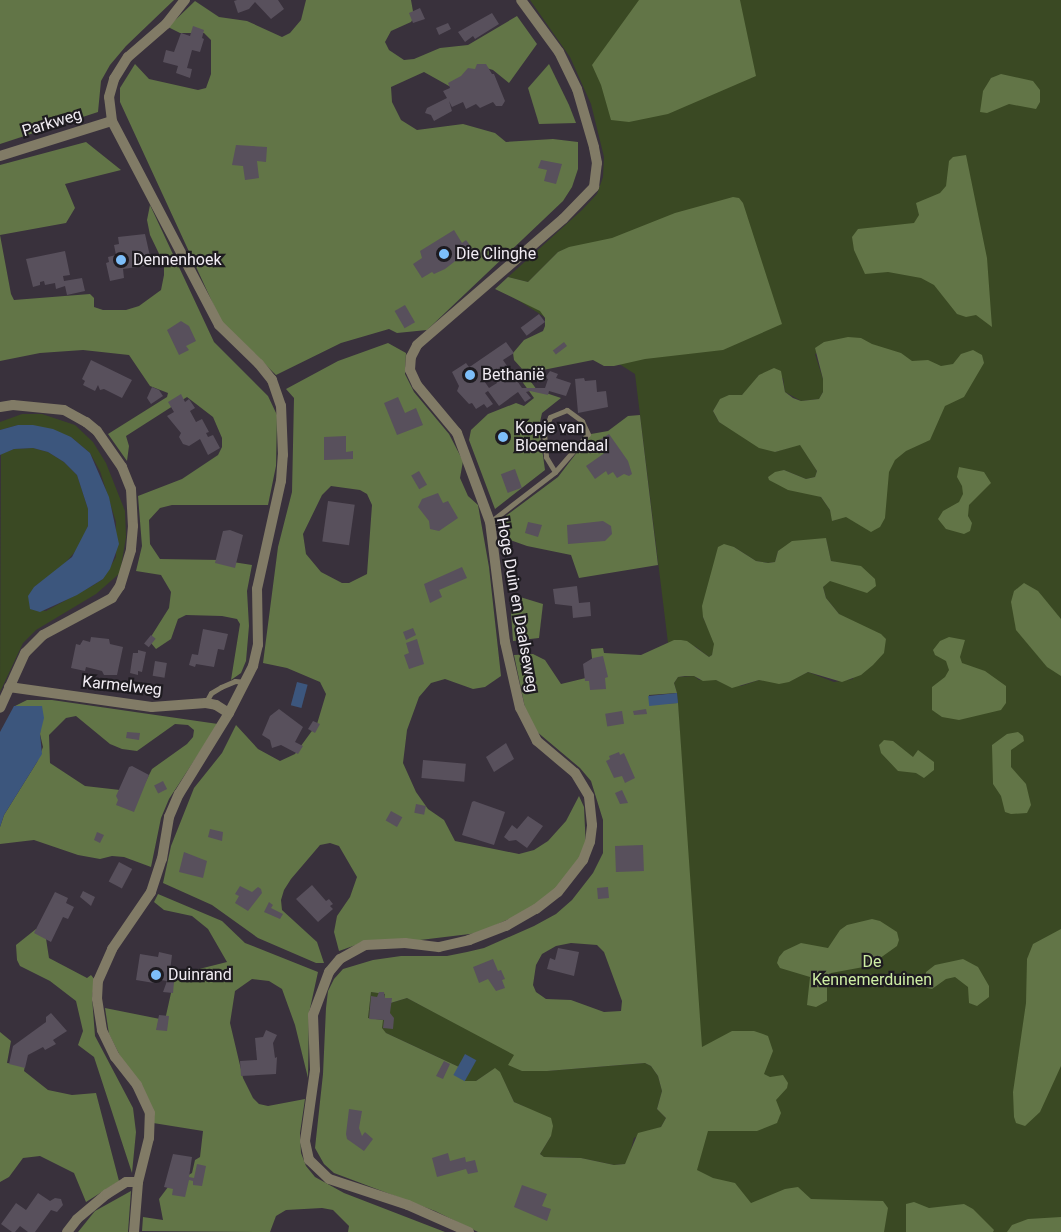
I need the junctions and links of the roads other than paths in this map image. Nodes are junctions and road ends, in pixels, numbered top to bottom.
1 (185, 0) edge
2 (521, 0) edge
3 (112, 121) junction
4 (0, 156) edge
5 (0, 406) edge
6 (555, 472) junction
7 (490, 522) junction
8 (247, 683) junction
9 (9, 687) junction
10 (206, 703) junction
11 (0, 708) edge
12 (229, 713) junction
13 (138, 1182) junction
14 (67, 1232) edge
15 (134, 1232) edge
16 (469, 1232) edge

1 - 3 street
2 - 7 street, Hoge Duin en Daalseweg
3 - 4 street, Parkweg
3 - 8 street
5 - 9 street
6 - 6 lane
6 - 7 lane
7 - 16 street, Hoge Duin en Daalseweg
8 - 10 lane
8 - 12 street
9 - 10 street, Karmelweg
9 - 11 street
10 - 12 street, Karmelweg
12 - 13 street
13 - 14 street
13 - 15 street

